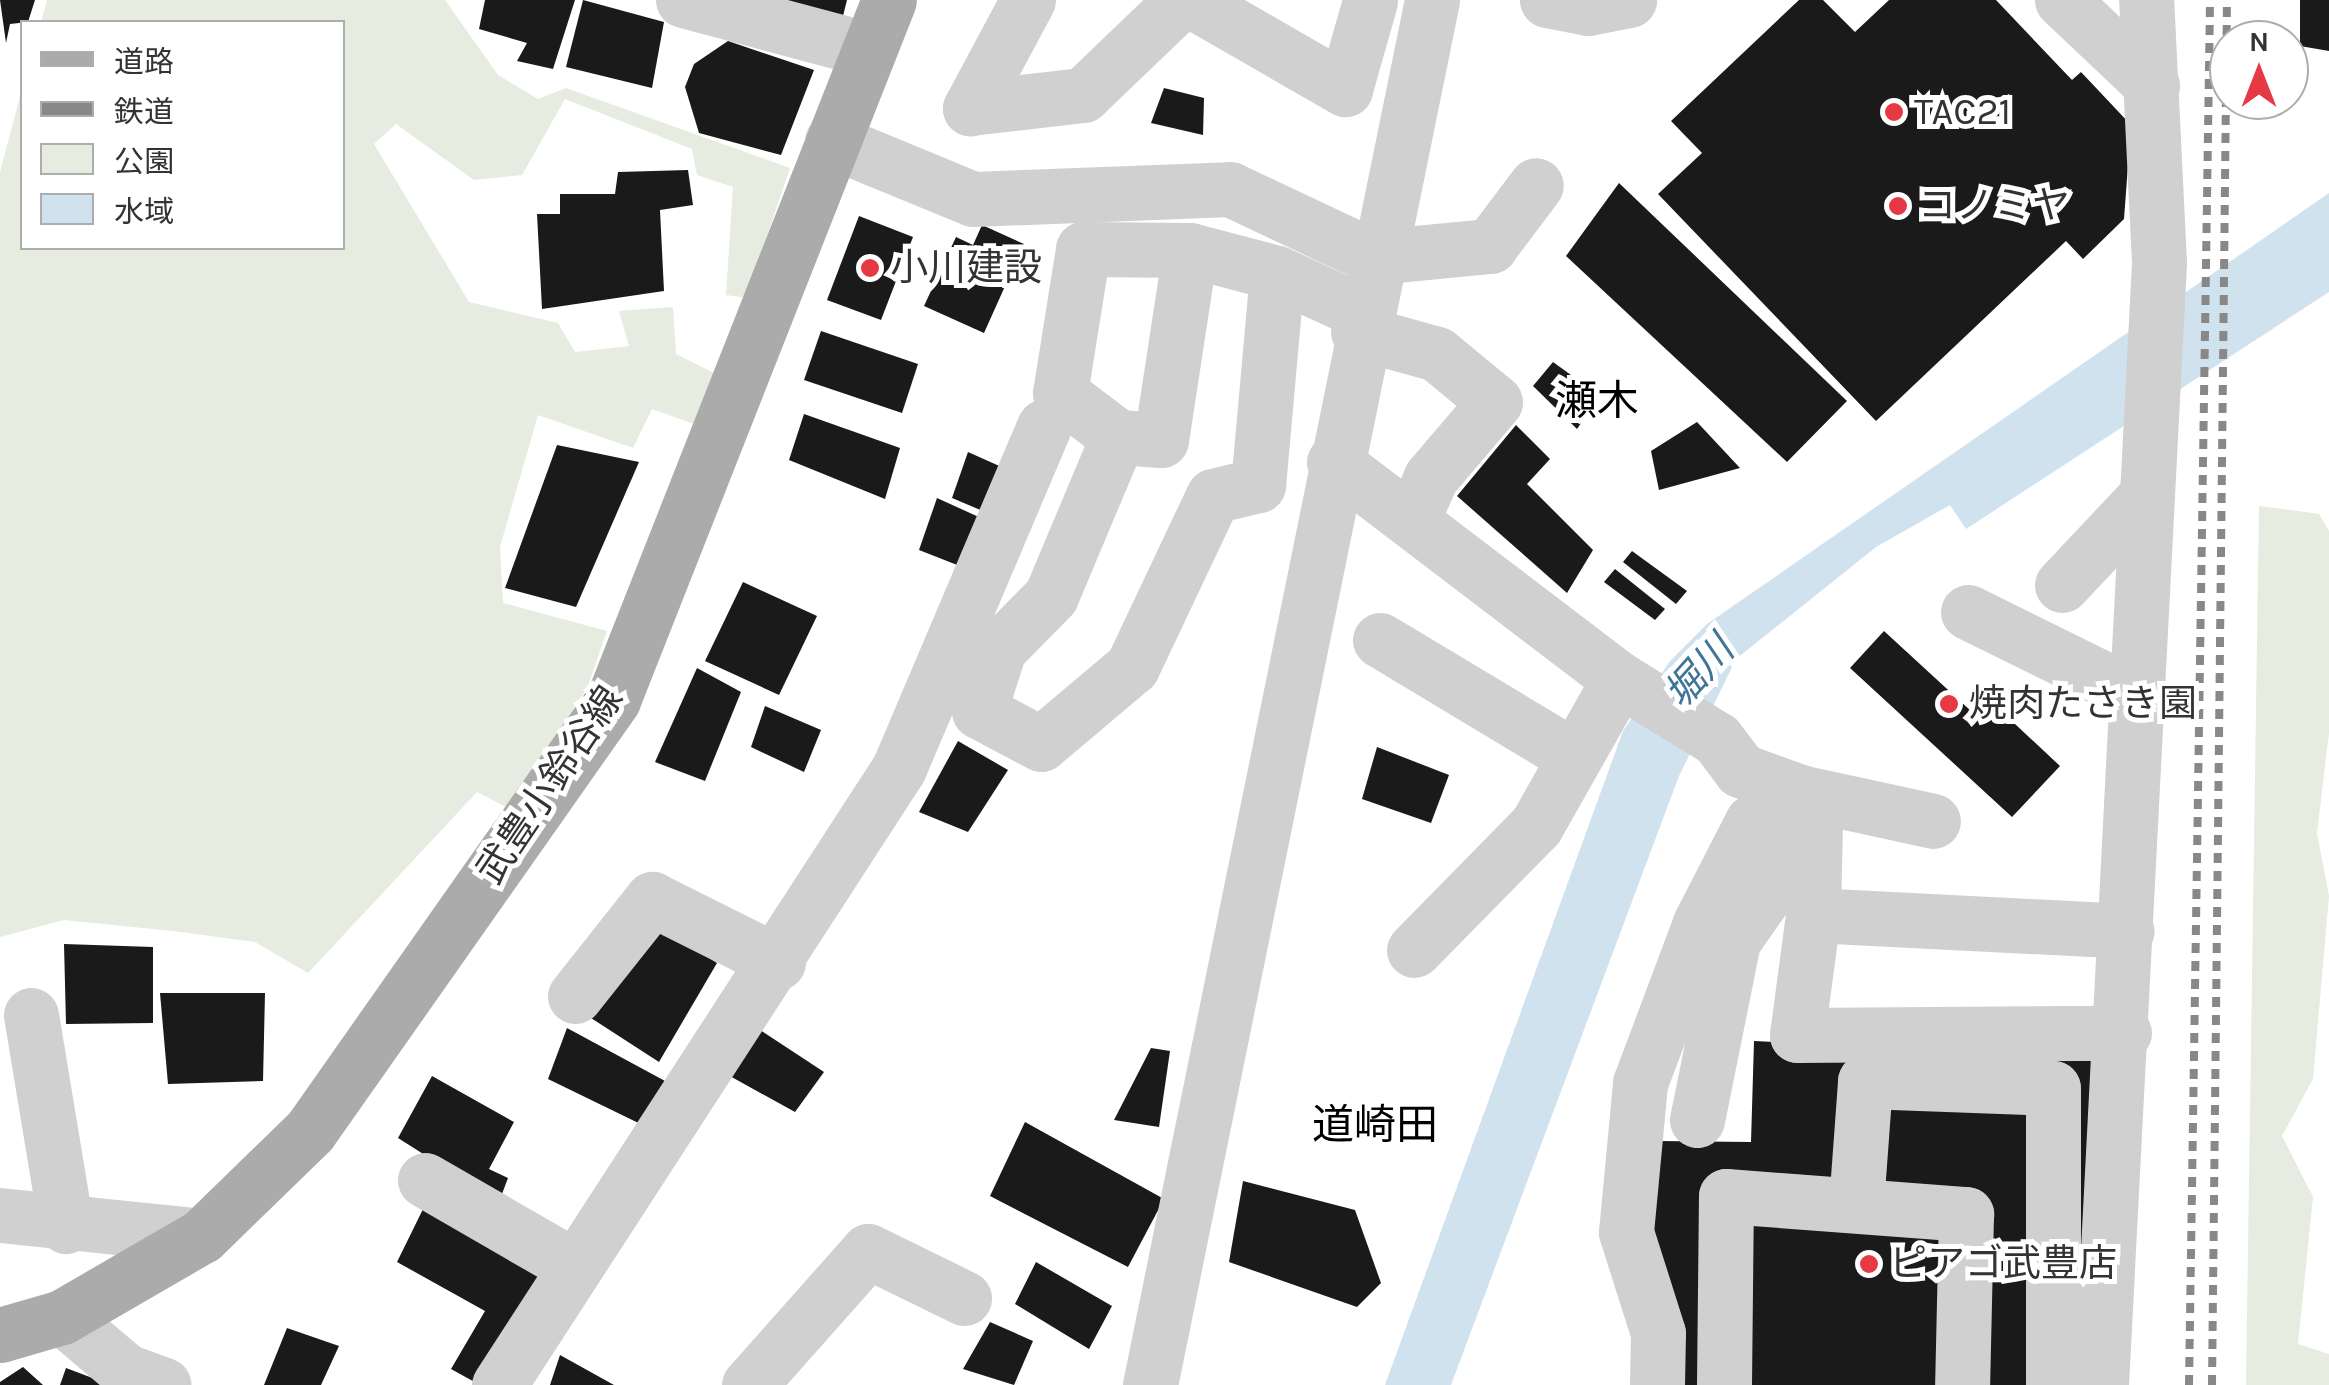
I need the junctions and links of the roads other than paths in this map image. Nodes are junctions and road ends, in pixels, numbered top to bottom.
1 (683, 0) edge
2 (889, 0) edge
3 (1028, 0) edge
4 (1182, 0) edge
5 (1190, 0) edge
6 (1369, 0) edge
7 (1547, 0) edge
8 (1629, 0) edge
9 (2062, 0) edge
10 (2146, 0) edge
11 (1428, 20) edge
12 (866, 49) junction
13 (2152, 85) junction
14 (832, 141) junction
15 (1536, 185) dead end
16 (1190, 250) junction
17 (1374, 256) junction
18 (1277, 274) junction
19 (1360, 322) junction
20 (1044, 427) dead end
21 (1118, 437) junction
22 (1334, 462) junction
23 (2142, 499) junction
24 (1413, 518) junction
25 (2062, 585) dead end
26 (1968, 612) dead end
27 (1380, 640) dead end
28 (1619, 678) junction
29 (2138, 696) junction
30 (1575, 757) junction
31 (1807, 808) junction
32 (1933, 821) dead end
33 (1814, 915) junction
34 (2127, 931) junction
35 (1414, 950) dead end
36 (778, 962) junction
37 (575, 996) dead end
38 (31, 1015) dead end
39 (2124, 1033) junction
40 (1697, 1120) dead end
41 (425, 1180) dead end
42 (1856, 1205) junction
43 (0, 1215) edge
44 (66, 1226) junction
45 (202, 1236) junction
46 (572, 1264) junction
47 (964, 1298) dead end
48 (62, 1316) junction
49 (0, 1335) edge
50 (164, 1385) edge
51 (499, 1385) edge
52 (749, 1385) edge
53 (1150, 1385) edge
54 (1657, 1385) edge
55 (1724, 1385) edge
56 (1962, 1385) edge
57 (2053, 1385) edge
58 (2101, 1385) edge

1 - 12 street
2 - 12 main road, 武豊小鈴谷線
3 - 4 street
5 - 6 street
6 - 11 street
7 - 8 street
9 - 13 street
10 - 13 street
11 - 17 street
12 - 14 main road, 武豊小鈴谷線
13 - 23 street
14 - 17 street
14 - 45 main road, 武豊小鈴谷線
15 - 17 street
16 - 18 street
16 - 21 street
16 - 21 street
17 - 19 street
18 - 19 street
18 - 21 street
19 - 22 street
19 - 24 street
20 - 36 street
22 - 24 street
22 - 53 street
23 - 25 street
23 - 29 street
24 - 28 street
26 - 29 street
27 - 30 street
28 - 30 street
28 - 31 street
29 - 34 street
30 - 35 street
31 - 32 street
31 - 33 street
31 - 40 street
31 - 54 street
33 - 34 street
33 - 39 street
34 - 39 street
36 - 37 street
36 - 46 street
38 - 44 street
39 - 58 street
41 - 46 street
42 - 55 street
42 - 56 street
42 - 57 street
43 - 44 street
44 - 45 street
45 - 48 main road, 武豊小鈴谷線
46 - 51 street
47 - 52 street
48 - 49 main road, 武豊小鈴谷線
48 - 50 street

